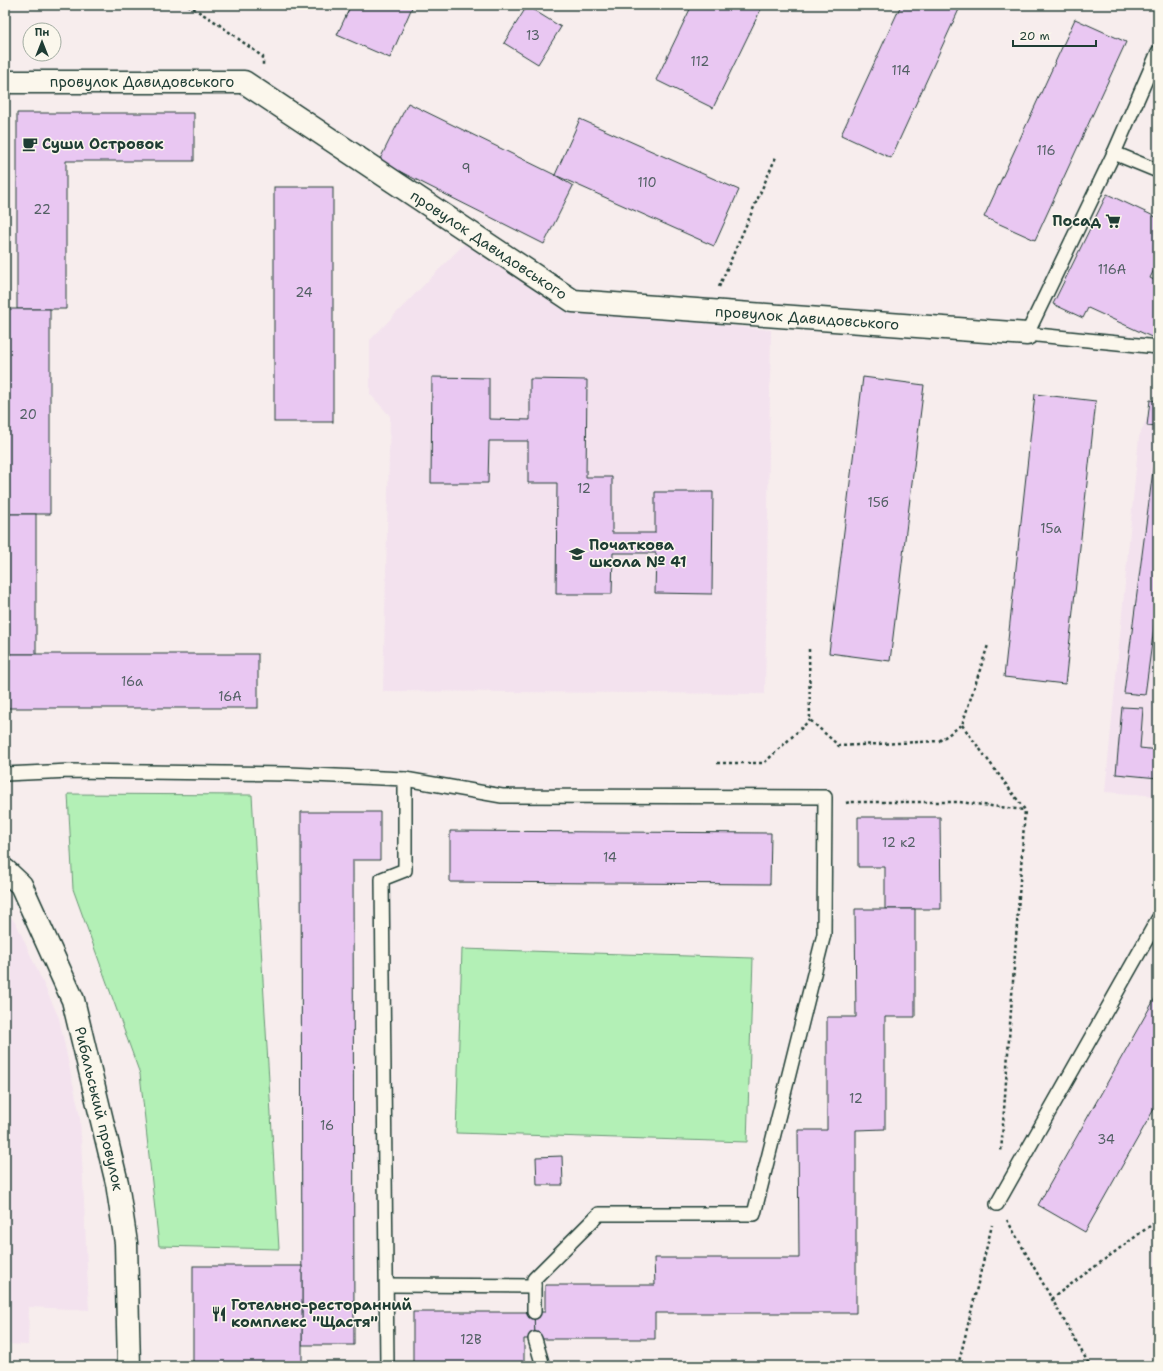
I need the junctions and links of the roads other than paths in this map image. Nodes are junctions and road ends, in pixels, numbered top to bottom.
1 (1158, 52) edge
2 (5, 82) edge
3 (1114, 152) junction
4 (1158, 171) edge
5 (1027, 334) junction
6 (1158, 347) edge
7 (5, 774) edge
8 (405, 779) junction
9 (5, 870) edge
10 (1158, 919) edge
11 (997, 1204) road end
12 (387, 1285) junction
13 (534, 1286) junction
14 (534, 1312) dead end
15 (535, 1338) dead end
16 (129, 1366) edge
17 (388, 1366) edge
18 (542, 1366) edge

1 - 3 lane
2 - 5 street, провулок Давидовського
3 - 4 lane
3 - 5 lane
5 - 6 lane
7 - 8 lane
8 - 12 lane
8 - 13 lane
9 - 16 street, Рибальський провулок
10 - 11 lane
12 - 13 lane
12 - 17 lane
13 - 14 lane
15 - 18 lane

